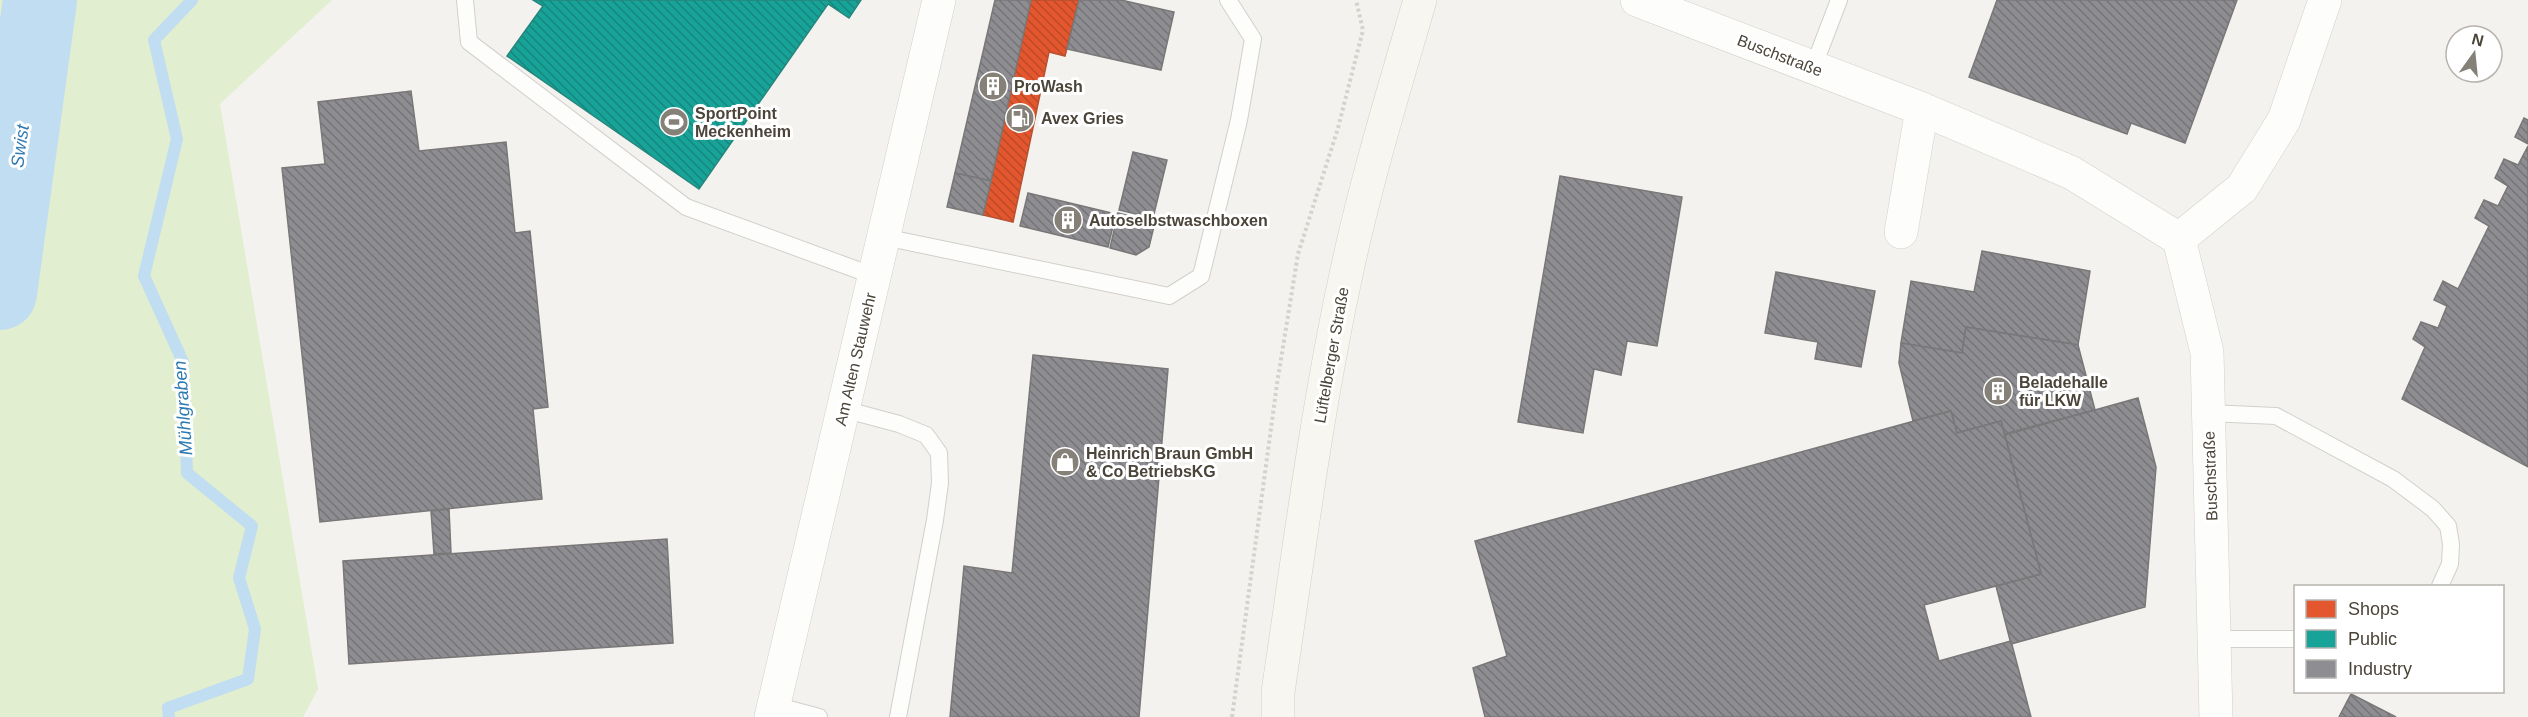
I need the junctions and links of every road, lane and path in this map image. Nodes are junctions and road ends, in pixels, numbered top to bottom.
1 (465, 0) edge
2 (939, 0) edge
3 (1228, 0) edge
4 (1420, 0) edge
5 (1637, 0) edge
6 (1839, 0) edge
7 (2325, 0) edge
8 (1813, 68) junction
9 (1922, 110) junction
10 (1901, 232) dead end
11 (884, 237) junction
12 (2179, 239) junction
13 (874, 276) junction
14 (843, 409) junction
15 (2209, 413) junction
16 (2440, 585) edge
17 (2215, 639) junction
18 (2294, 639) edge
19 (772, 711) edge
20 (819, 717) edge
21 (898, 717) edge
22 (1278, 717) edge
23 (2217, 717) edge

1 - 13 lane
2 - 11 street, Am Alten Stauwehr
3 - 11 lane
4 - 22 main road, Lüftelberger Straße
5 - 8 street, Buschstraße
6 - 8 lane
7 - 12 street
8 - 9 street, Buschstraße
9 - 10 street
9 - 12 street, Buschstraße
11 - 13 street, Am Alten Stauwehr
12 - 15 street, Buschstraße
13 - 14 street, Am Alten Stauwehr
14 - 19 street, Am Alten Stauwehr
14 - 21 lane
15 - 16 lane
15 - 17 street, Buschstraße
17 - 18 lane
17 - 23 street, Buschstraße
19 - 20 lane

